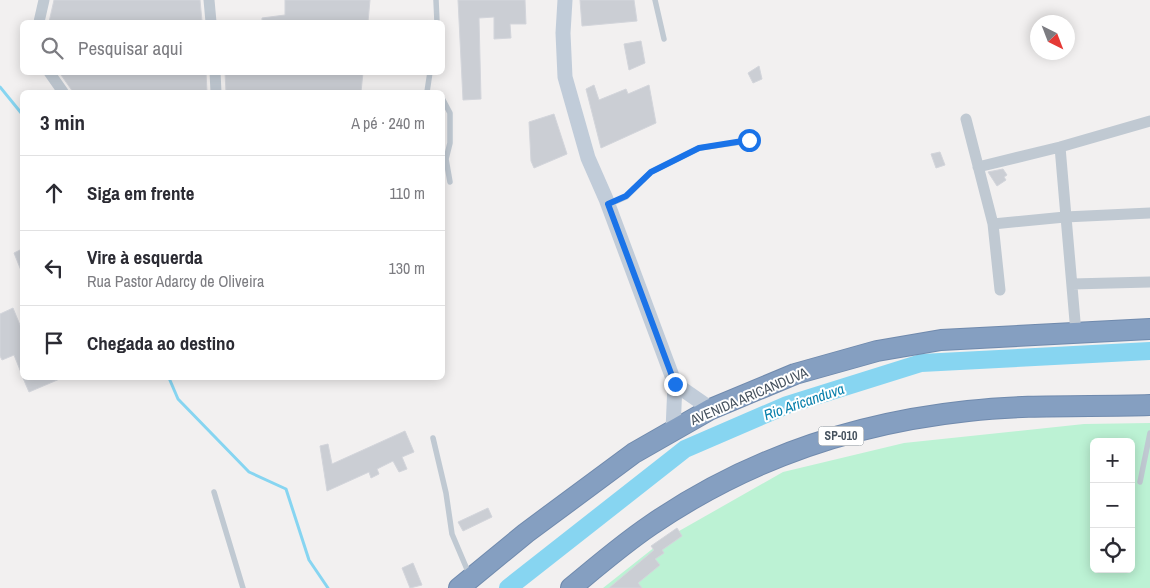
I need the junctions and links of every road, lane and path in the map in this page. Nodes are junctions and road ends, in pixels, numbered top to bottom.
1 (44, 0) edge
2 (209, 0) edge
3 (436, 0) edge
4 (565, 0) edge
5 (655, 0) edge
6 (39, 20) edge
7 (211, 20) edge
8 (437, 20) edge
9 (664, 39) dead end
10 (51, 75) edge
11 (215, 75) edge
12 (430, 75) edge
13 (62, 90) edge
14 (216, 90) edge
15 (428, 90) edge
16 (445, 104) edge
17 (966, 119) dead end
18 (1150, 121) edge
19 (749, 140) dead end
20 (1060, 147) junction
21 (445, 156) edge
22 (445, 163) edge
23 (978, 167) junction
24 (450, 182) dead end
25 (608, 204) junction
26 (1150, 213) edge
27 (1065, 217) junction
28 (993, 224) junction
29 (1150, 282) edge
30 (1072, 284) junction
31 (1000, 290) dead end
32 (1150, 329) edge
33 (1076, 333) junction
34 (675, 384) junction
35 (1150, 405) edge
36 (711, 409) junction
37 (673, 430) junction
38 (1150, 433) edge
39 (433, 438) dead end
40 (1140, 482) dead end
41 (214, 492) dead end
42 (465, 583) edge
43 (244, 588) edge
44 (571, 588) edge

1 - 6 street
2 - 7 street
3 - 8 lane
4 - 25 street
5 - 9 lane
10 - 13 street
11 - 14 street
12 - 15 lane
16 - 21 lane
17 - 23 street
18 - 20 street
19 - 25 lane
20 - 23 street
20 - 27 street
22 - 24 lane
23 - 28 street
25 - 34 street
26 - 27 street
27 - 28 street
27 - 30 street
28 - 31 street
29 - 30 street
30 - 33 street
32 - 33 highway, AVENIDA ARICANDUVA
33 - 36 highway, AVENIDA ARICANDUVA
34 - 36 street
34 - 37 street
35 - 44 highway, SP-010
36 - 37 highway, AVENIDA ARICANDUVA
37 - 42 highway, AVENIDA ARICANDUVA
38 - 40 lane
39 - 42 lane
41 - 43 lane

